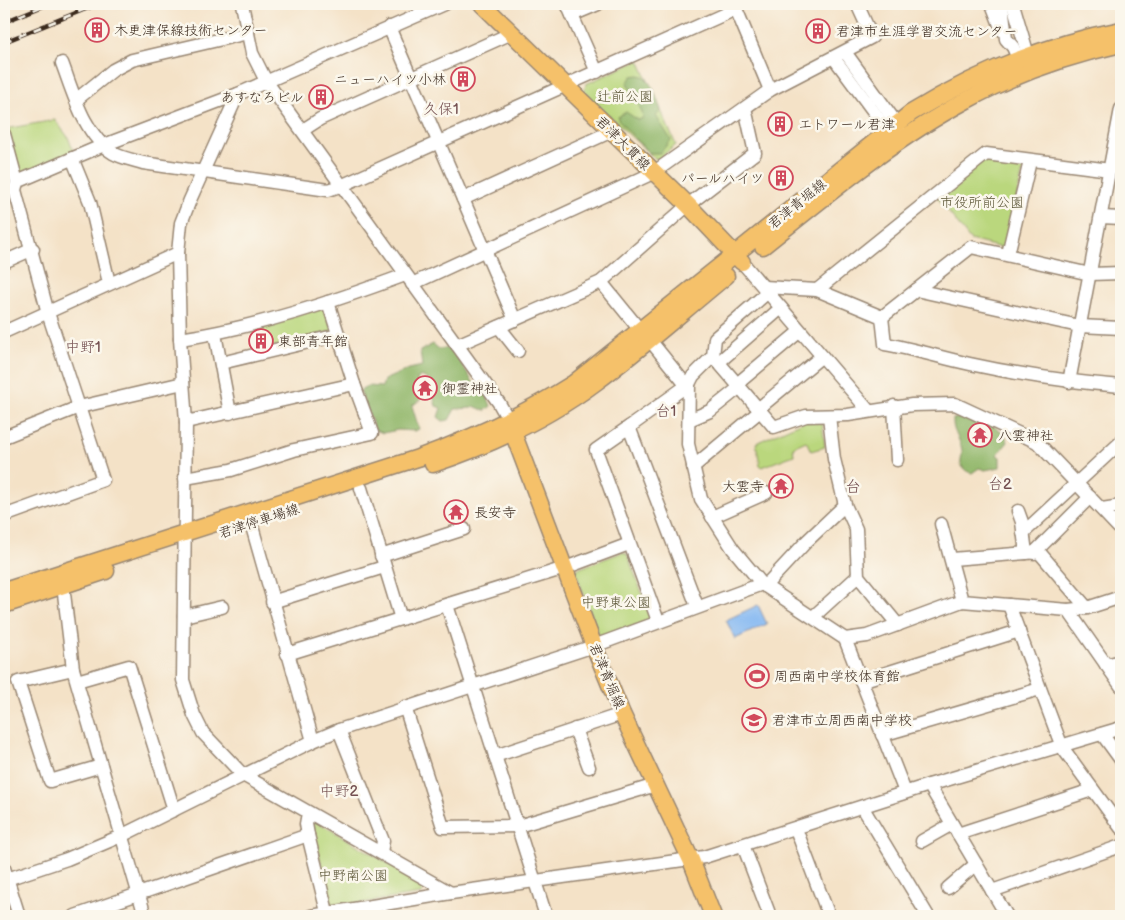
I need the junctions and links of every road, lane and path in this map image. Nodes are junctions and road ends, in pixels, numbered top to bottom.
1 (242, 4) edge
2 (444, 4) edge
3 (482, 4) edge
4 (598, 4) edge
5 (858, 4) edge
6 (992, 4) edge
7 (1011, 6) edge
8 (735, 7) edge
9 (570, 9) edge
10 (389, 27) junction
11 (1121, 30) edge
12 (248, 33) junction
13 (512, 33) junction
14 (1006, 39) junction
15 (1121, 44) edge
16 (845, 52) junction
17 (834, 58) junction
18 (62, 63) dead end
19 (1024, 63) junction
20 (597, 72) junction
21 (411, 78) junction
22 (266, 81) junction
23 (566, 85) junction
24 (770, 90) junction
25 (238, 94) junction
26 (76, 100) junction
27 (745, 108) junction
28 (1121, 109) edge
29 (892, 127) junction
30 (303, 130) junction
31 (612, 131) junction
32 (4, 134) edge
33 (904, 140) junction
34 (440, 141) junction
35 (1119, 143) edge
36 (104, 145) junction
37 (72, 158) junction
38 (1030, 160) junction
39 (1110, 170) junction
40 (203, 172) junction
41 (653, 174) junction
42 (18, 182) junction
43 (343, 185) junction
44 (463, 198) junction
45 (688, 206) junction
46 (1101, 218) junction
47 (1121, 218) edge
48 (33, 249) junction
49 (484, 251) junction
50 (178, 253) junction
51 (1008, 254) junction
52 (739, 258) junction
53 (4, 262) edge
54 (1121, 273) edge
55 (1090, 274) junction
56 (408, 279) junction
57 (601, 282) junction
58 (109, 283) junction
59 (766, 290) junction
60 (817, 290) junction
61 (916, 290) junction
62 (328, 302) junction
63 (781, 308) junction
64 (48, 313) junction
65 (882, 317) junction
66 (515, 320) junction
67 (1079, 326) junction
68 (499, 327) junction
69 (1121, 328) edge
70 (800, 331) junction
71 (4, 332) edge
72 (215, 334) junction
73 (338, 335) junction
74 (644, 335) junction
75 (180, 339) junction
76 (457, 345) junction
77 (518, 351) dead end
78 (822, 356) junction
79 (716, 359) junction
80 (221, 363) junction
81 (1068, 382) junction
82 (183, 383) junction
83 (354, 384) junction
84 (688, 385) junction
85 (738, 385) junction
86 (1121, 386) edge
87 (894, 406) junction
88 (80, 407) junction
89 (759, 410) junction
90 (868, 410) junction
91 (230, 413) junction
92 (829, 416) junction
93 (688, 420) junction
94 (186, 422) junction
95 (510, 426) junction
96 (629, 426) junction
97 (4, 437) edge
98 (1121, 442) edge
99 (897, 460) dead end
100 (693, 467) junction
101 (185, 478) junction
102 (1077, 483) junction
103 (360, 488) junction
104 (766, 493) dead end
105 (1090, 497) junction
106 (845, 505) junction
107 (1121, 506) edge
108 (1102, 510) junction
109 (1018, 511) dead end
110 (4, 516) edge
111 (712, 516) junction
112 (251, 523) junction
113 (941, 524) dead end
114 (464, 529) dead end
115 (1121, 530) edge
116 (1024, 533) junction
117 (184, 540) junction
118 (629, 544) junction
119 (1030, 553) junction
120 (952, 559) junction
121 (383, 562) junction
122 (565, 568) junction
123 (858, 576) junction
124 (63, 585) junction
125 (764, 585) junction
126 (4, 592) edge
127 (1121, 597) edge
128 (962, 601) junction
129 (272, 602) junction
130 (4, 605) edge
131 (447, 605) junction
132 (1009, 605) junction
133 (697, 606) junction
134 (222, 608) dead end
135 (1087, 608) junction
136 (1068, 610) junction
137 (184, 616) junction
138 (813, 617) junction
139 (401, 620) junction
140 (658, 621) junction
141 (898, 625) junction
142 (1019, 631) junction
143 (845, 639) junction
144 (594, 646) junction
145 (287, 654) junction
146 (1121, 661) edge
147 (1106, 665) junction
148 (75, 675) junction
149 (861, 681) junction
150 (474, 685) junction
151 (1121, 686) edge
152 (1040, 689) junction
153 (406, 707) junction
154 (622, 714) junction
155 (1121, 728) edge
156 (339, 730) junction
157 (575, 730) junction
158 (1102, 734) junction
159 (882, 735) junction
160 (313, 740) junction
161 (1062, 747) junction
162 (495, 756) junction
163 (1121, 760) edge
164 (101, 766) junction
165 (589, 767) dead end
166 (244, 775) junction
167 (656, 785) junction
168 (929, 785) junction
169 (1092, 790) junction
170 (905, 792) junction
171 (863, 808) junction
172 (174, 810) junction
173 (308, 813) junction
174 (518, 826) junction
175 (796, 828) junction
176 (1121, 828) edge
177 (955, 829) junction
178 (308, 835) junction
179 (121, 836) junction
180 (922, 841) dead end
181 (743, 845) junction
182 (1121, 846) edge
183 (381, 852) junction
184 (691, 860) junction
185 (976, 864) junction
186 (5, 876) edge
187 (536, 882) junction
188 (948, 888) dead end
189 (992, 891) junction
190 (451, 893) junction
191 (139, 894) junction
192 (89, 914) edge
193 (328, 914) edge
194 (19, 916) edge
195 (74, 916) edge
196 (145, 916) edge
197 (310, 916) edge
198 (546, 916) edge
199 (713, 916) edge
200 (770, 916) edge
201 (829, 916) edge
202 (928, 916) edge
203 (1007, 916) edge

1 - 12 street
2 - 10 street
3 - 13 main road, 君津大貫線
4 - 9 street
5 - 16 street
6 - 14 street
7 - 14 street
7 - 19 street
8 - 20 street
8 - 24 street
9 - 20 street
10 - 21 street
10 - 22 street
11 - 19 main road, 君津青堀線
12 - 22 street
12 - 26 street
13 - 21 street
13 - 23 main road, 君津大貫線
14 - 19 street
15 - 19 main road, 君津青堀線
16 - 17 street
16 - 29 street
17 - 24 street
17 - 29 street
18 - 26 street
19 - 29 main road, 君津青堀線
19 - 33 main road, 君津青堀線
20 - 23 street
21 - 30 street
21 - 34 street
22 - 25 street
22 - 30 street
23 - 31 main road, 君津大貫線
23 - 34 street
24 - 27 street
25 - 36 street
25 - 40 street
26 - 36 street
27 - 41 street
27 - 45 street
28 - 35 street
29 - 33 street
29 - 52 main road, 君津青堀線
30 - 43 street
31 - 41 main road, 君津大貫線
31 - 44 street
32 - 42 street
33 - 52 main road, 君津青堀線
34 - 43 street
34 - 44 street
35 - 39 street
36 - 37 street
36 - 40 street
37 - 42 street
37 - 58 street
38 - 39 street
38 - 51 street
38 - 60 street
39 - 46 street
40 - 43 street
40 - 50 street
41 - 45 main road, 君津大貫線
41 - 49 street
42 - 48 street
43 - 56 street
44 - 49 street
45 - 52 main road, 君津大貫線
45 - 57 street
46 - 47 street
46 - 55 street
48 - 53 street
48 - 64 street
49 - 56 street
49 - 66 street
50 - 58 street
50 - 75 street
51 - 55 street
51 - 61 street
52 - 59 street
52 - 74 main road, 君津青堀線
54 - 55 street
55 - 67 street
56 - 62 street
56 - 76 street
57 - 66 street
57 - 74 street
58 - 64 street
59 - 60 street
59 - 63 street
59 - 79 street
60 - 65 street
61 - 65 street
61 - 67 street
62 - 72 street
62 - 73 street
63 - 70 street
63 - 79 street
64 - 71 street
64 - 88 street
65 - 81 street
66 - 68 street
67 - 69 street
67 - 81 street
68 - 76 street
68 - 77 street
70 - 78 street
70 - 85 street
72 - 75 street
72 - 80 street
73 - 80 street
73 - 83 street
74 - 84 street
74 - 95 main road, 君津青堀線
75 - 82 street
76 - 95 street
78 - 89 street
78 - 90 street
79 - 84 street
79 - 85 street
80 - 91 street
81 - 86 street
82 - 88 street
82 - 94 street
83 - 91 street
83 - 101 street
84 - 93 street
84 - 96 street
85 - 89 street
85 - 93 street
87 - 90 street
87 - 99 street
87 - 102 street
88 - 97 street
88 - 110 street
89 - 92 street
89 - 100 street
90 - 92 street
91 - 94 street
92 - 106 street
93 - 100 street
94 - 101 street
95 - 103 main road, 君津停車場線
95 - 117 main road, 君津停車場線
95 - 122 main road, 君津青堀線
96 - 118 street
96 - 133 street
98 - 102 street
100 - 111 street
101 - 117 street
102 - 105 street
102 - 116 street
103 - 112 main road, 君津停車場線
103 - 121 street
104 - 111 street
105 - 108 street
105 - 119 street
106 - 123 street
106 - 125 street
107 - 108 street
108 - 115 street
109 - 116 street
111 - 125 street
112 - 117 main road, 君津停車場線
112 - 129 street
113 - 120 street
114 - 121 street
116 - 119 street
117 - 124 main road, 君津停車場線
117 - 126 main road, 君津停車場線
117 - 137 street
118 - 122 street
118 - 140 street
119 - 120 street
119 - 135 street
120 - 128 street
121 - 129 street
121 - 139 street
122 - 131 street
122 - 144 main road, 君津青堀線
123 - 138 street
123 - 141 street
124 - 130 main road, 君津停車場線
124 - 148 street
125 - 133 street
125 - 138 street
127 - 135 street
128 - 132 street
128 - 141 street
129 - 145 street
131 - 139 street
131 - 150 street
132 - 136 street
132 - 142 street
133 - 140 street
134 - 137 street
135 - 136 street
136 - 147 street
137 - 166 street
138 - 143 street
139 - 145 street
140 - 144 street
141 - 143 street
142 - 149 street
142 - 152 street
143 - 149 street
144 - 150 street
144 - 154 main road, 君津青堀線
145 - 160 street
146 - 147 street
147 - 151 street
148 - 164 street
148 - 164 street
148 - 172 street
149 - 159 street
150 - 153 street
150 - 162 street
152 - 159 street
152 - 161 street
153 - 156 street
153 - 174 street
154 - 157 street
154 - 167 main road, 君津青堀線
155 - 158 street
156 - 160 street
156 - 183 street
157 - 162 street
157 - 165 street
158 - 161 street
158 - 163 street
159 - 170 street
160 - 166 street
161 - 168 street
161 - 169 street
162 - 174 street
164 - 179 street
166 - 172 street
166 - 173 street
167 - 174 street
167 - 184 main road, 君津青堀線
168 - 170 street
168 - 177 street
169 - 176 street
169 - 177 street
170 - 171 street
171 - 175 street
171 - 202 street
172 - 179 street
173 - 178 street
173 - 183 street
174 - 187 street
175 - 181 street
175 - 201 street
177 - 180 street
177 - 185 street
178 - 191 street
178 - 193 street
179 - 186 street
179 - 191 street
181 - 184 street
181 - 200 street
182 - 189 street
183 - 190 street
184 - 187 street
184 - 199 main road, 君津青堀線
185 - 188 street
185 - 189 street
186 - 194 street
187 - 190 street
187 - 198 street
189 - 203 street
190 - 193 street
191 - 192 street
191 - 196 street
192 - 195 street
193 - 197 street

